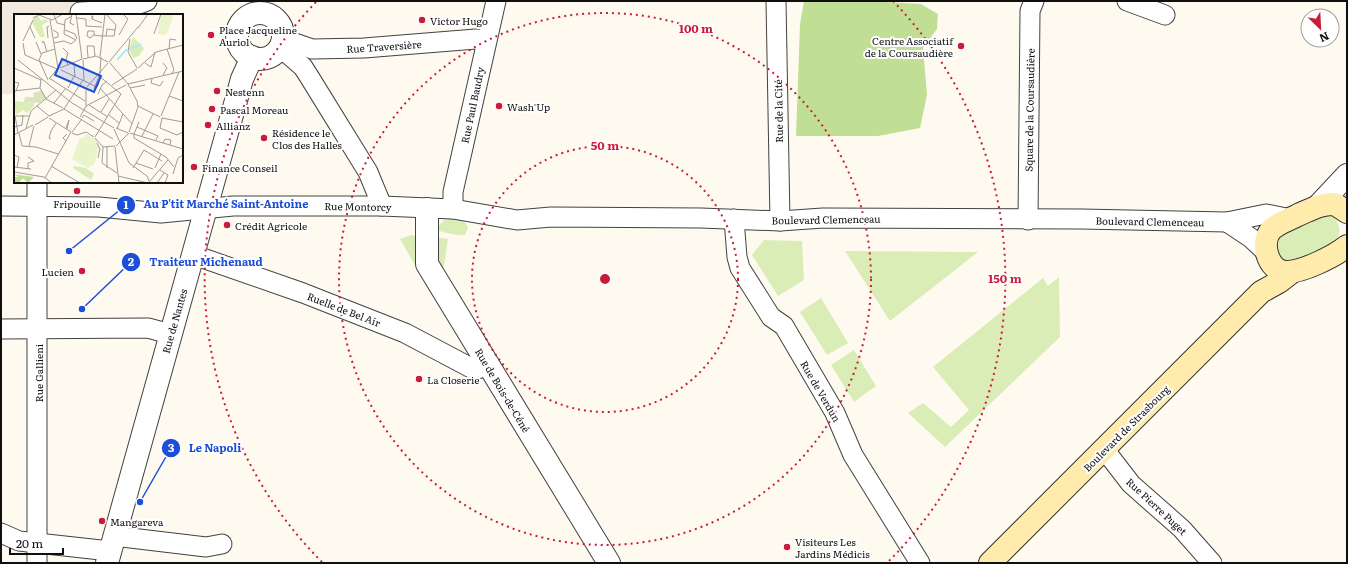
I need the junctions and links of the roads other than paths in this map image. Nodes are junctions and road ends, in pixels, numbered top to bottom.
1 (147, 1) edge
2 (496, 1) edge
3 (776, 1) edge
4 (1034, 1) edge
5 (1127, 1) edge
6 (262, 7) edge
7 (80, 12) dead end
8 (1165, 15) dead end
9 (486, 40) junction
10 (282, 43) junction
11 (252, 57) junction
12 (1347, 175) edge
13 (37, 183) edge
14 (1347, 205) edge
15 (1, 206) edge
16 (382, 206) junction
17 (1318, 206) junction
18 (37, 207) junction
19 (206, 209) junction
20 (427, 209) junction
21 (453, 209) junction
22 (734, 219) junction
23 (1291, 219) junction
24 (1028, 220) junction
25 (780, 221) junction
26 (1227, 222) junction
27 (1345, 252) edge
28 (194, 254) junction
29 (1267, 255) junction
30 (1292, 272) junction
31 (1261, 292) junction
32 (1, 329) edge
33 (38, 329) junction
34 (170, 334) junction
35 (488, 365) junction
36 (1104, 449) junction
37 (1, 533) edge
38 (37, 543) junction
39 (222, 544) dead end
40 (110, 550) edge
41 (38, 563) edge
42 (609, 563) edge
43 (920, 563) edge
44 (990, 563) edge
45 (1212, 563) edge

1 - 7 street
2 - 9 street, Rue Paul Baudry
3 - 25 street, Rue de la Cité
4 - 24 street, Square de la Coursaudière
5 - 8 street
6 - 10 street
6 - 11 street
9 - 10 street, Rue Traversière
9 - 21 street, Rue Paul Baudry
10 - 11 street
10 - 16 street
11 - 19 street, Rue de Nantes
12 - 17 street
13 - 18 street, Rue Gallieni
14 - 17 main road
15 - 18 street, Rue Montorcy
16 - 19 street, Rue Montorcy
16 - 20 street, Rue Montorcy
17 - 23 main road
18 - 19 street, Rue Montorcy
18 - 33 street, Rue Gallieni
19 - 28 street, Rue de Nantes
20 - 21 street, Boulevard Clemenceau
20 - 35 street, Rue de Bois-de-Céné
21 - 22 street, Boulevard Clemenceau
22 - 25 street, Boulevard Clemenceau
22 - 43 street, Rue de Verdun
23 - 26 street, Boulevard Clemenceau
23 - 29 main road
24 - 25 street, Boulevard Clemenceau
24 - 26 street, Boulevard Clemenceau
26 - 29 street
27 - 30 main road, Boulevard de Strasbourg
28 - 34 street, Rue de Nantes
28 - 35 street, Ruelle de Bel Air
29 - 30 main road
29 - 31 main road
30 - 31 main road, Boulevard de Strasbourg
31 - 36 main road, Boulevard de Strasbourg
32 - 33 street
33 - 34 street
33 - 38 street, Rue Gallieni
34 - 40 street, Rue de Nantes
35 - 42 street, Rue de Bois-de-Céné
36 - 44 main road, Boulevard de Strasbourg
36 - 45 street, Rue Pierre Puget
37 - 38 street
38 - 40 street
38 - 41 street, Rue Gallieni
39 - 40 street

